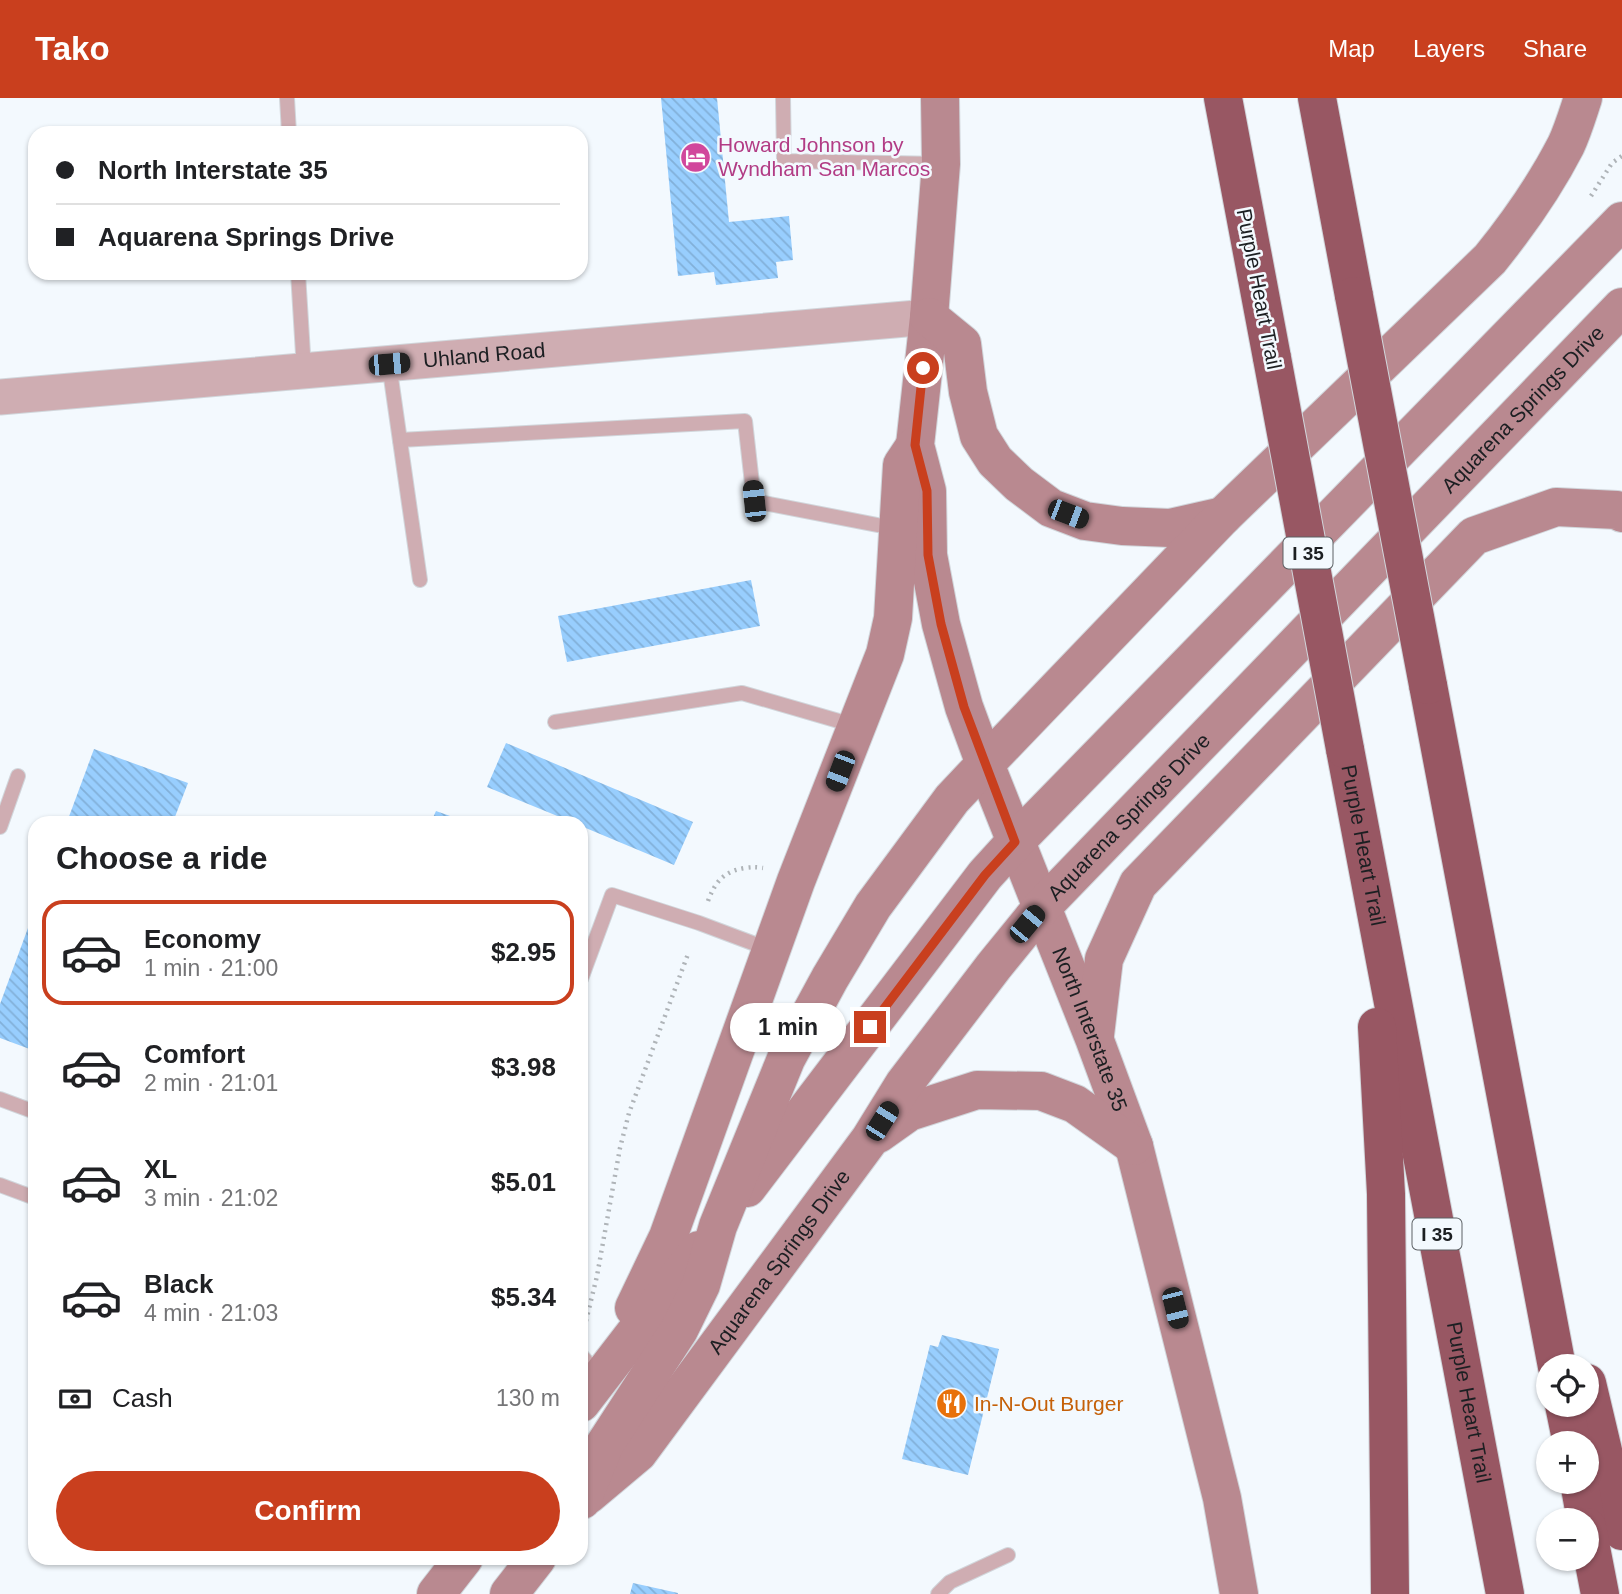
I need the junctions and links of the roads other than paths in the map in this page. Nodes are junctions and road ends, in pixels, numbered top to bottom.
1 (287, 98) edge
2 (783, 98) edge
3 (940, 98) edge
4 (1223, 98) edge
5 (1317, 98) edge
6 (1583, 98) edge
7 (289, 126) edge
8 (940, 164) junction
9 (1622, 222) edge
10 (298, 280) edge
11 (1622, 307) edge
12 (929, 317) junction
13 (389, 364) junction
14 (304, 372) junction
15 (0, 397) edge
16 (400, 440) junction
17 (915, 445) junction
18 (1622, 513) edge
19 (1223, 516) junction
20 (898, 529) junction
21 (420, 580) dead end
22 (555, 722) dead end
23 (857, 727) junction
24 (985, 764) junction
25 (18, 776) dead end
26 (1451, 807) junction
27 (0, 827) edge
28 (1015, 842) junction
29 (1369, 874) junction
30 (1042, 907) junction
31 (772, 951) junction
32 (588, 960) edge
33 (1094, 1038) junction
34 (0, 1099) edge
35 (28, 1109) edge
36 (870, 1139) junction
37 (1134, 1146) junction
38 (0, 1185) edge
39 (28, 1195) edge
40 (718, 1226) junction
41 (1555, 1354) edge
42 (1580, 1354) edge
43 (588, 1379) edge
44 (1595, 1417) edge
45 (588, 1486) edge
46 (588, 1496) edge
47 (1622, 1531) edge
48 (1008, 1555) dead end
49 (459, 1565) edge
50 (532, 1565) edge
51 (1596, 1571) edge
52 (436, 1594) edge
53 (509, 1594) edge
54 (938, 1594) edge
55 (1239, 1594) edge
56 (1390, 1594) edge
57 (1505, 1594) edge
58 (1600, 1594) edge

1 - 7 lane
2 - 8 lane
3 - 8 main road, North Interstate 35
4 - 29 highway, Purple Heart Trail / I 35, bridge
5 - 26 highway, bridge
6 - 19 main road
8 - 12 main road, North Interstate 35
9 - 28 main road
10 - 14 lane
11 - 30 main road, Aquarena Springs Drive
12 - 13 street, Uhland Road
12 - 17 main road, North Interstate 35
12 - 19 main road
13 - 14 street, Uhland Road
13 - 16 lane
14 - 15 street, Uhland Road
16 - 20 lane
16 - 21 lane
17 - 20 main road
17 - 24 main road, North Interstate 35
18 - 33 main road
19 - 24 main road
20 - 23 main road
22 - 23 lane
23 - 31 main road
24 - 28 main road, North Interstate 35
24 - 40 main road
25 - 27 lane
26 - 41 highway
26 - 42 highway
28 - 30 main road, North Interstate 35
28 - 40 main road
29 - 56 highway
29 - 57 highway, Purple Heart Trail / I 35
30 - 33 main road, North Interstate 35
30 - 36 main road, Aquarena Springs Drive
31 - 32 lane
31 - 43 main road
33 - 37 main road, North Interstate 35
34 - 35 lane
36 - 37 main road
36 - 46 main road, Aquarena Springs Drive
37 - 55 main road, North Interstate 35
38 - 39 lane
40 - 43 main road
40 - 45 main road
44 - 47 highway
48 - 54 lane
49 - 52 main road
50 - 53 main road
51 - 58 highway

